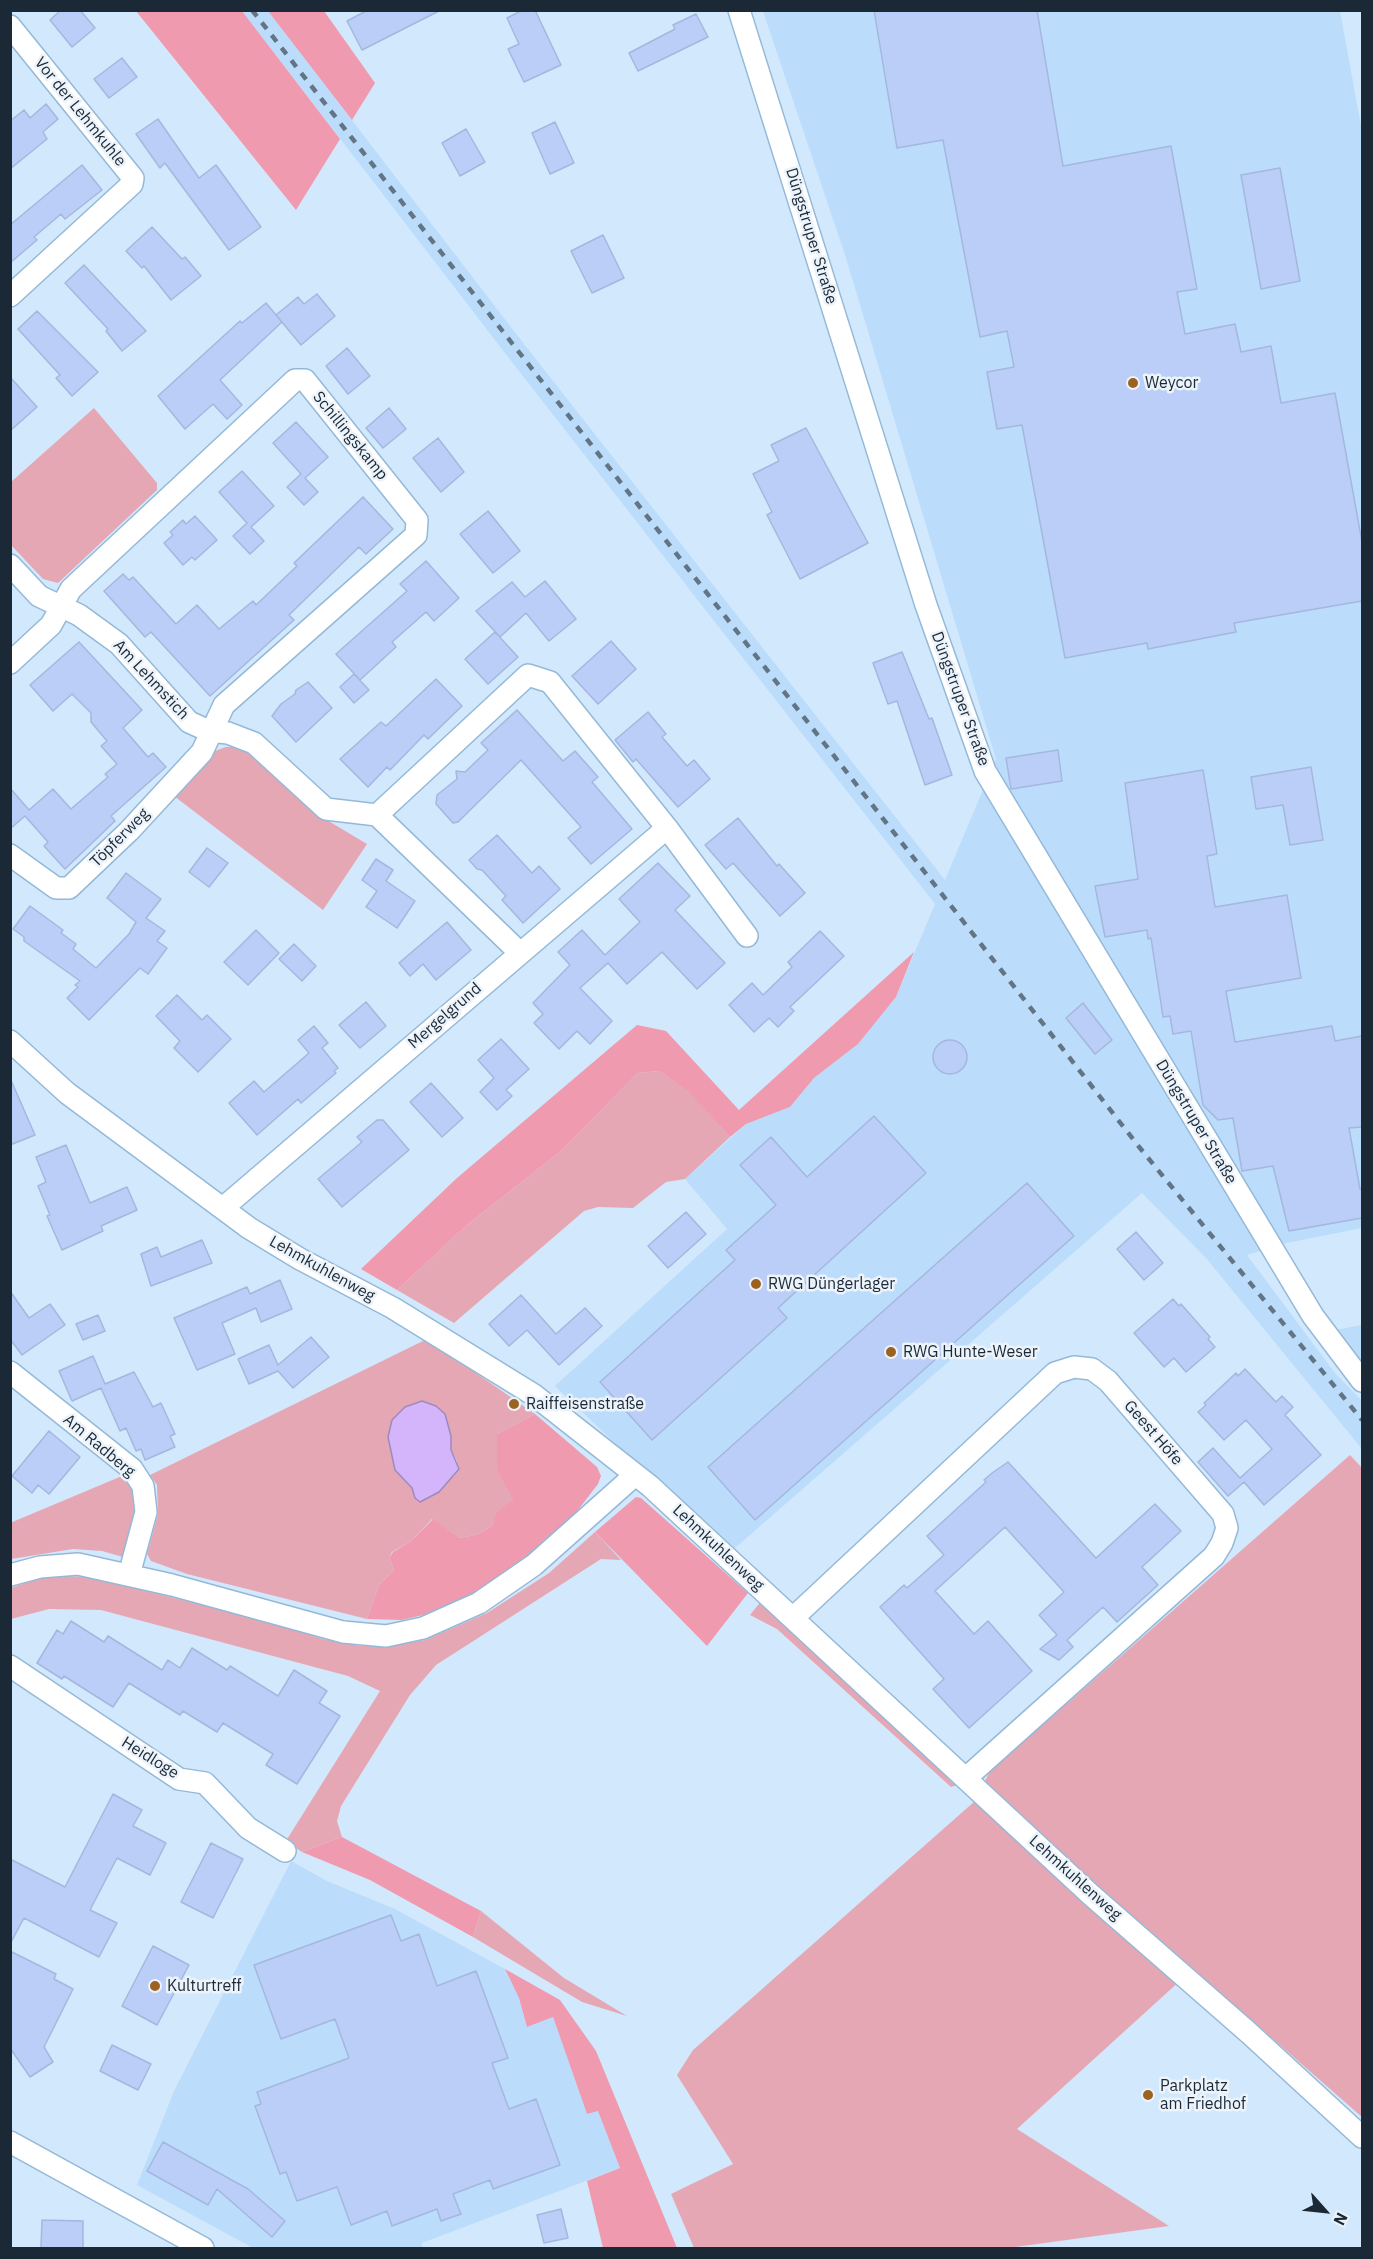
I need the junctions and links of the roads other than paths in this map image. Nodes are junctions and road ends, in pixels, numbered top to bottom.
1 (739, 10) edge
2 (10, 26) edge
3 (10, 296) edge
4 (10, 565) edge
5 (60, 606) junction
6 (10, 663) edge
7 (209, 731) junction
8 (376, 815) junction
9 (667, 828) junction
10 (10, 855) edge
11 (747, 936) dead end
12 (519, 952) junction
13 (10, 1041) edge
14 (224, 1207) junction
15 (10, 1372) edge
16 (1362, 1381) edge
17 (635, 1475) junction
18 (10, 1575) edge
19 (129, 1575) junction
20 (793, 1618) junction
21 (10, 1666) edge
22 (966, 1778) junction
23 (285, 1851) dead end
24 (1362, 2137) edge
25 (10, 2142) edge
26 (203, 2248) edge

1 - 16 street, Düngstruper Straße
2 - 3 street, Vor der Lehmkuhle
4 - 5 street, Am Lehmstich
5 - 6 street
5 - 7 street, Am Lehmstich
5 - 7 street, Schillingskamp
7 - 8 street, Am Lehmstich
7 - 10 street, Töpferweg
8 - 9 street
8 - 12 street
9 - 11 street
9 - 12 street, Mergelgrund
12 - 14 street, Mergelgrund
13 - 14 street, Lehmkuhlenweg
14 - 17 street, Lehmkuhlenweg
15 - 19 street, Am Radberg
17 - 19 street
17 - 20 street, Lehmkuhlenweg
18 - 19 street
20 - 22 street, Lehmkuhlenweg
20 - 22 street, Geest Höfe
21 - 23 street, Heidloge
22 - 24 street, Lehmkuhlenweg
25 - 26 street

